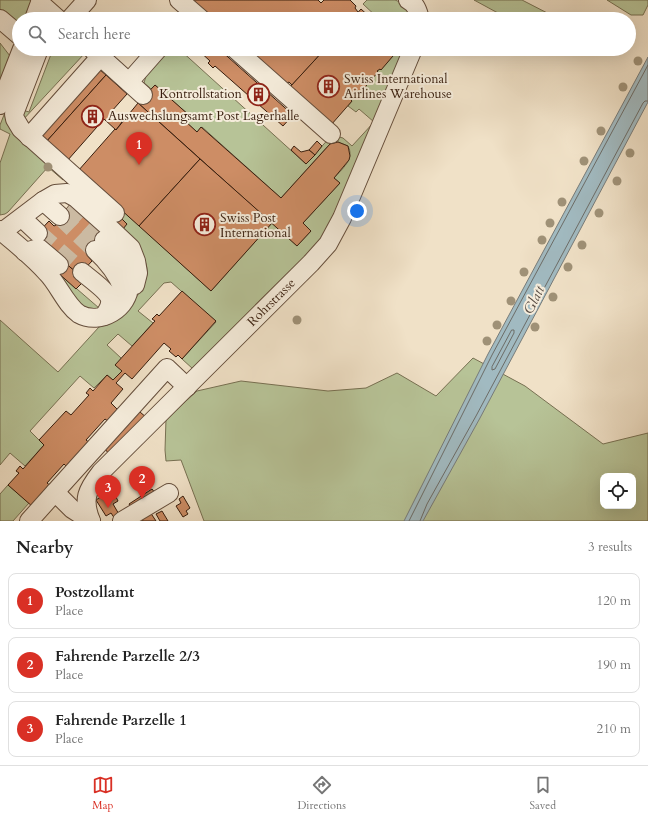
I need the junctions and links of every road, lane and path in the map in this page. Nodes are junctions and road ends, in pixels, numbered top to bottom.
1 (87, 0) edge
2 (408, 0) edge
3 (76, 12) edge
4 (418, 12) edge
5 (0, 19) edge
6 (12, 29) edge
7 (19, 56) edge
8 (36, 56) edge
9 (94, 56) edge
10 (99, 56) edge
11 (152, 56) edge
12 (243, 56) edge
13 (410, 56) edge
14 (129, 82) junction
15 (143, 95) dead end
16 (0, 105) edge
17 (331, 134) dead end
18 (29, 136) junction
19 (49, 198) junction
20 (64, 212) tunnel mouth
21 (115, 213) dead end
22 (22, 218) junction
23 (1, 231) edge
24 (38, 233) tunnel mouth
25 (100, 245) tunnel mouth
26 (25, 252) junction
27 (59, 265) dead end
28 (81, 278) tunnel mouth
29 (127, 297) junction
30 (100, 317) junction
31 (187, 387) junction
32 (55, 492) junction
33 (169, 493) dead end
34 (29, 521) edge
35 (91, 521) edge
36 (122, 521) edge

1 - 3 lane
2 - 4 lane
5 - 6 lane
7 - 16 lane
8 - 18 lane
9 - 18 lane
10 - 14 lane
11 - 14 lane
12 - 17 lane
13 - 31 lane, Rohrstrasse
14 - 15 lane
18 - 21 lane
19 - 20 lane
19 - 22 lane
19 - 29 lane
22 - 23 lane
22 - 24 lane
23 - 26 lane
25 - 29 lane
26 - 27 lane
26 - 30 lane
28 - 30 lane
29 - 30 lane
31 - 32 lane
31 - 35 lane, Rohrstrasse
32 - 34 lane
32 - 35 lane
33 - 36 lane

